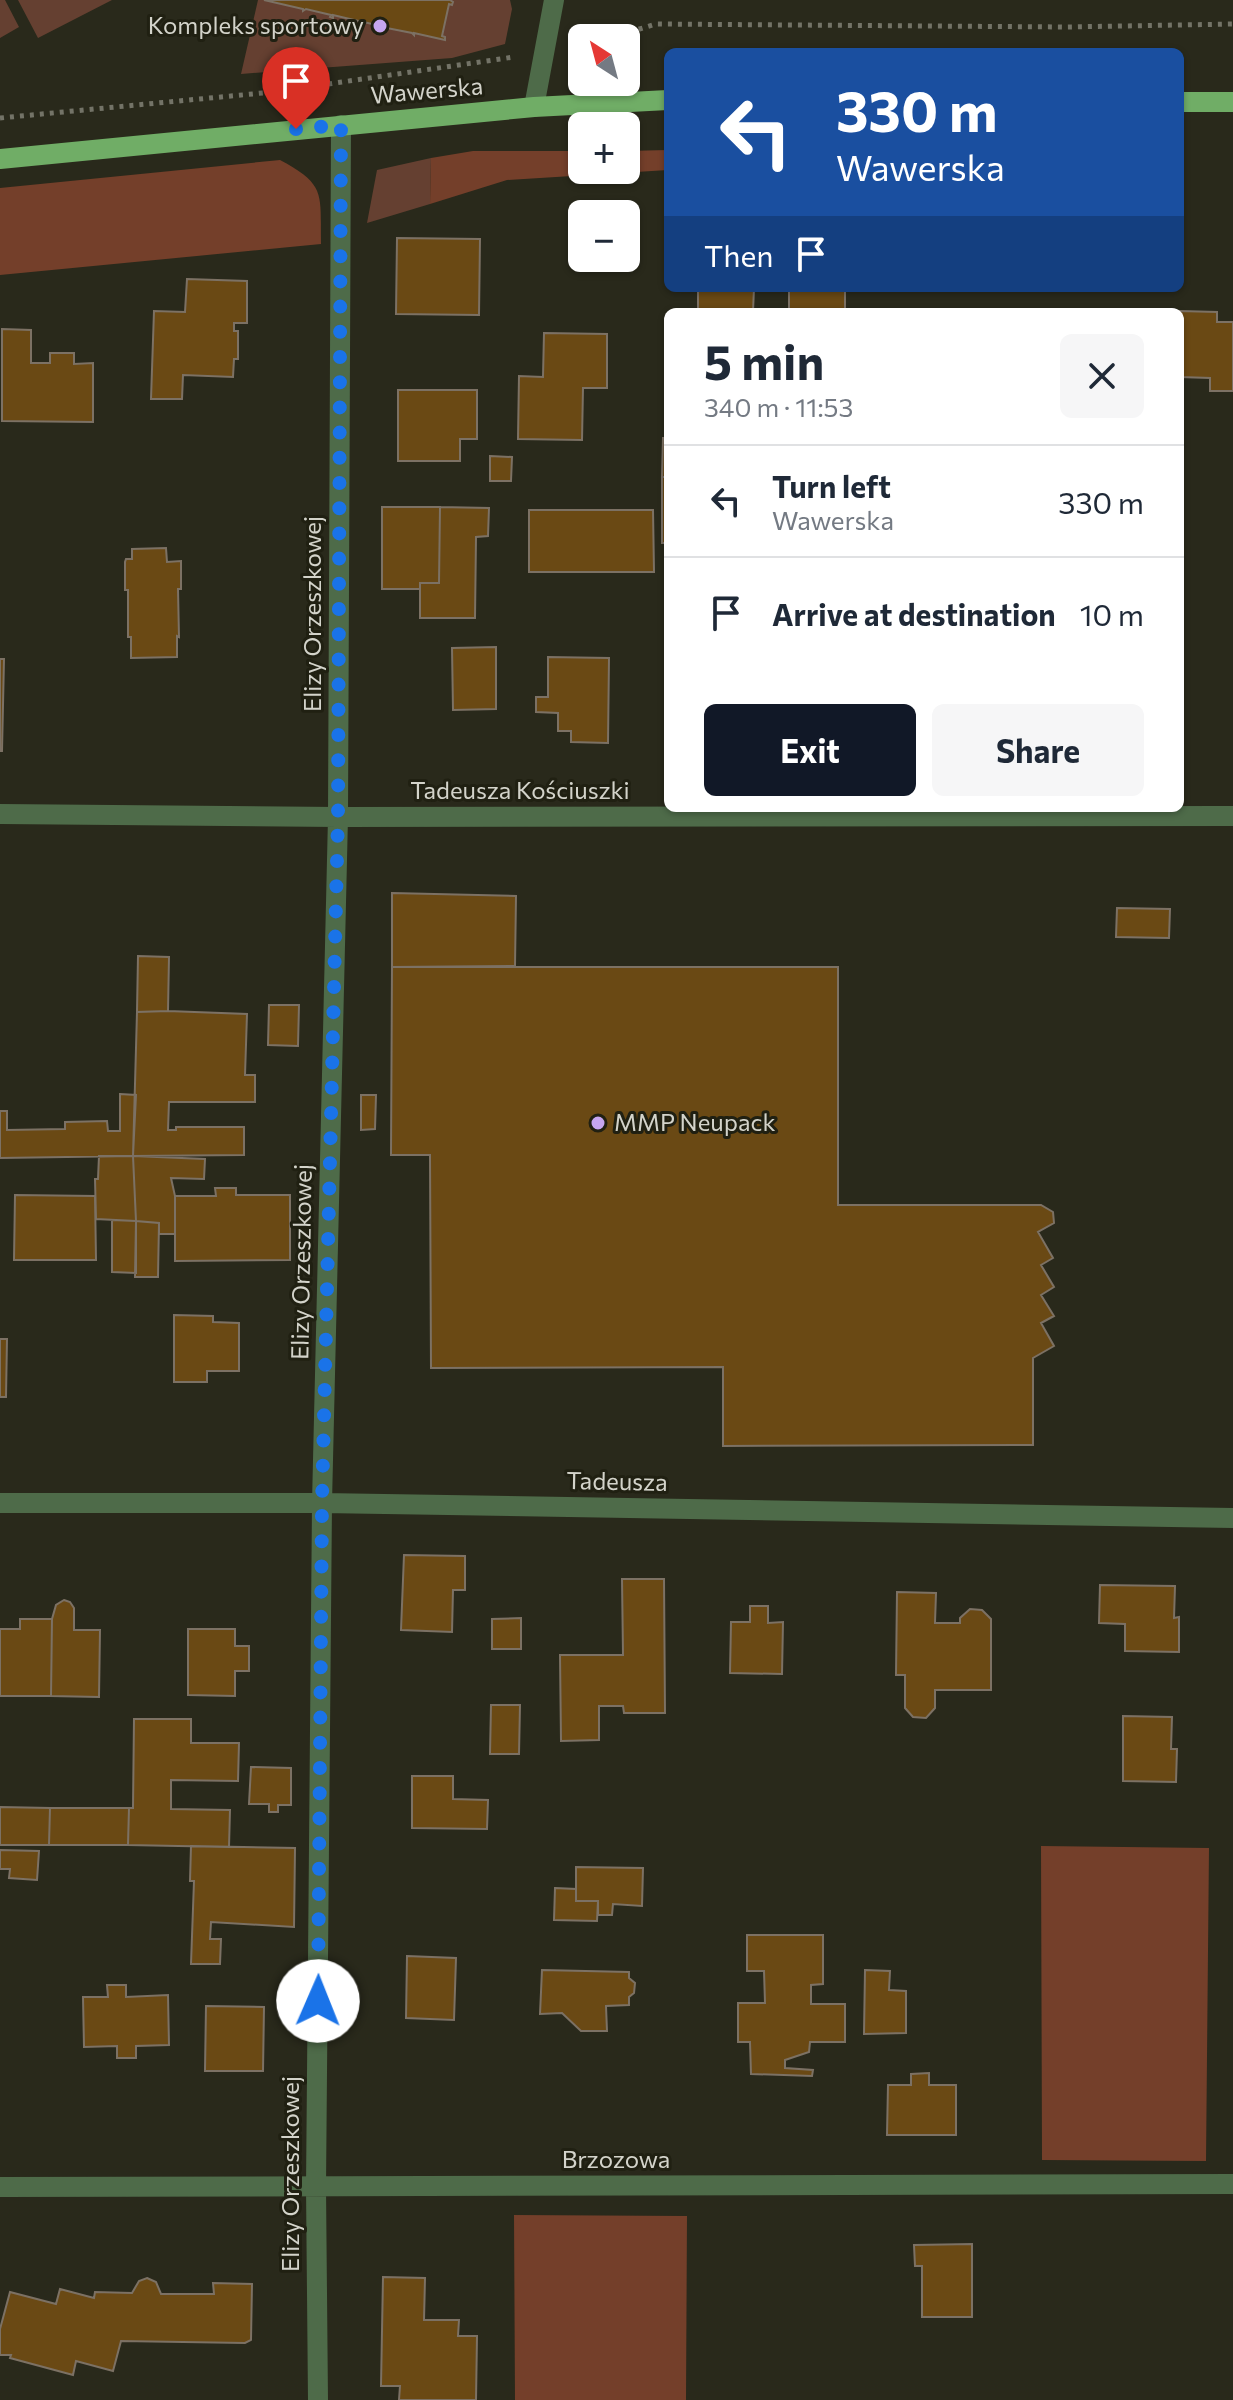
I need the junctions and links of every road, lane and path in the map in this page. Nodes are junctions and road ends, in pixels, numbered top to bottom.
1 (554, 0) edge
2 (1233, 24) edge
3 (640, 29) edge
4 (518, 56) dead end
5 (664, 100) edge
6 (1184, 102) edge
7 (1233, 102) edge
8 (534, 107) junction
9 (0, 118) edge
10 (341, 125) junction
11 (0, 159) edge
12 (0, 814) edge
13 (1233, 816) edge
14 (338, 817) junction
15 (0, 1503) edge
16 (322, 1503) junction
17 (1233, 1518) edge
18 (1233, 2184) edge
19 (0, 2187) edge
20 (316, 2187) junction
21 (318, 2400) edge

1 - 8 street
2 - 3 path
4 - 9 path
5 - 8 main road, Wawerska
6 - 7 main road
8 - 10 main road, Wawerska
10 - 11 main road, Wawerska
10 - 14 street, Elizy Orzeszkowej
12 - 14 street, Tadeusza Kościuszki
13 - 14 street, Tadeusza Kościuszki
14 - 16 street, Elizy Orzeszkowej
15 - 16 street, Tadeusza
16 - 17 street, Tadeusza
16 - 20 street, Elizy Orzeszkowej
18 - 20 street, Brzozowa
19 - 20 street, Brzozowa
20 - 21 street, Elizy Orzeszkowej

